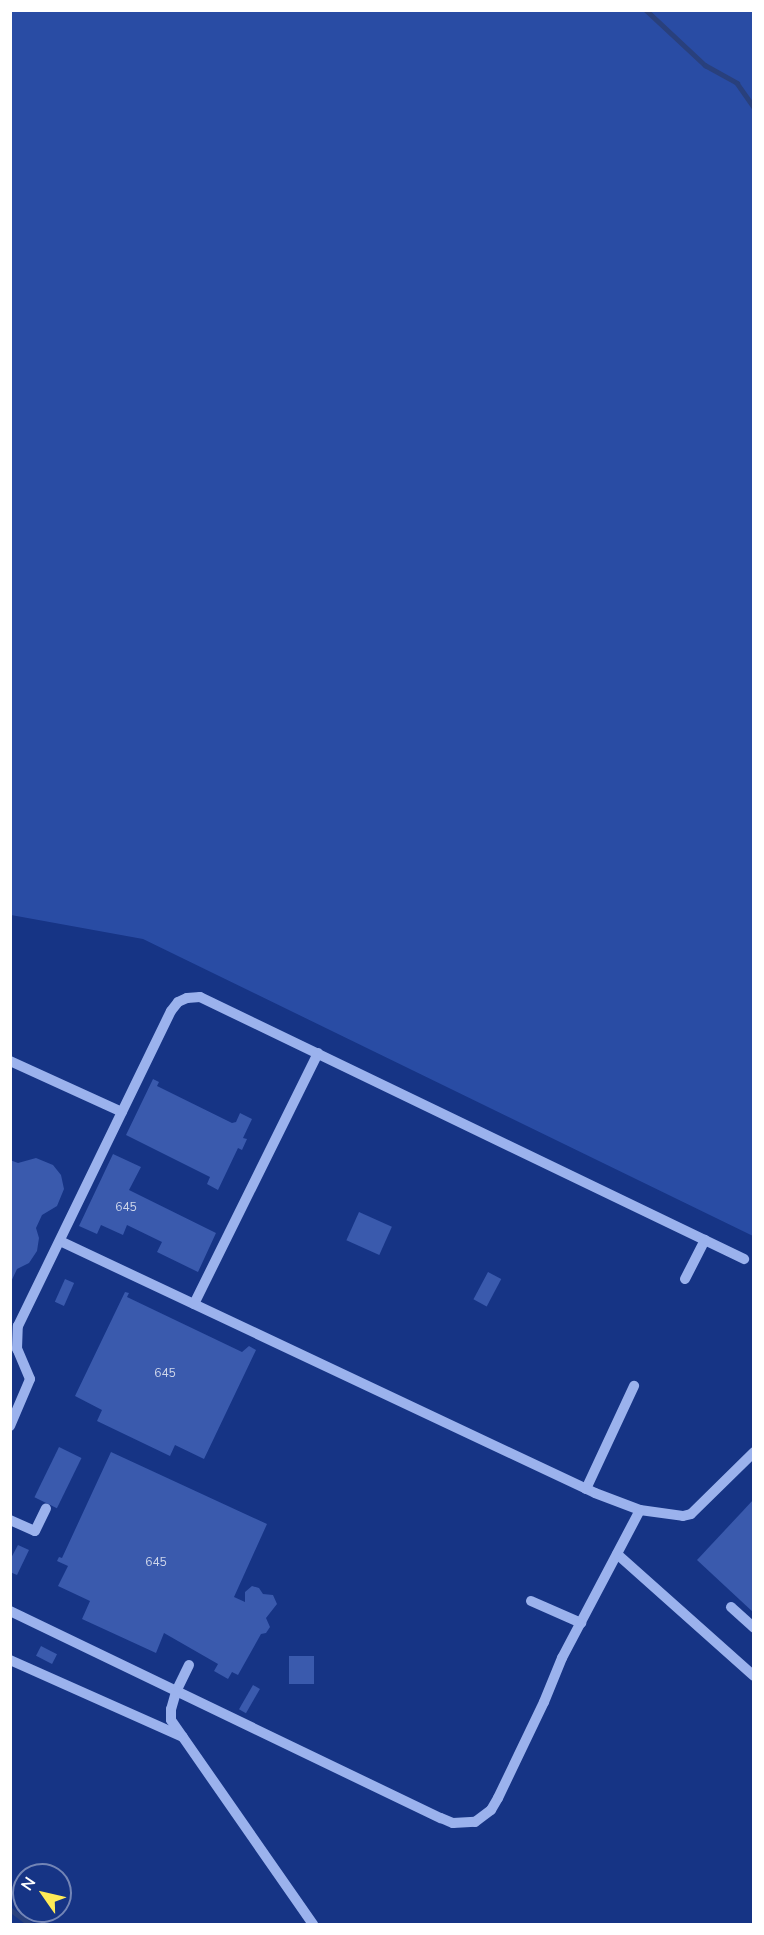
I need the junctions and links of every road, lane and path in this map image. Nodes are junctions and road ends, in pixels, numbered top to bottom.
1 (318, 1053) junction
2 (10, 1061) edge
3 (122, 1112) junction
4 (60, 1240) junction
5 (705, 1240) junction
6 (744, 1259) dead end
7 (685, 1279) dead end
8 (194, 1304) junction
9 (13, 1337) edge
10 (634, 1386) dead end
11 (10, 1426) edge
12 (753, 1452) edge
13 (586, 1489) junction
14 (46, 1508) dead end
15 (640, 1510) junction
16 (10, 1520) edge
17 (617, 1554) junction
18 (531, 1600) dead end
19 (731, 1607) dead end
20 (10, 1611) edge
21 (580, 1623) junction
22 (753, 1628) edge
23 (10, 1660) edge
24 (189, 1665) dead end
25 (753, 1676) edge
26 (176, 1692) junction
27 (183, 1737) junction
28 (314, 1924) edge

1 - 3 lane
1 - 5 lane
1 - 8 lane
2 - 3 lane
3 - 4 lane
4 - 8 lane
4 - 9 lane
5 - 6 lane
5 - 7 lane
8 - 13 lane
9 - 11 lane
10 - 13 lane
12 - 15 lane
13 - 15 lane
14 - 16 lane
15 - 17 lane
17 - 21 lane
17 - 25 lane
18 - 21 lane
19 - 22 lane
20 - 26 lane
21 - 26 lane
23 - 27 lane
24 - 26 lane
26 - 27 lane
27 - 28 lane

